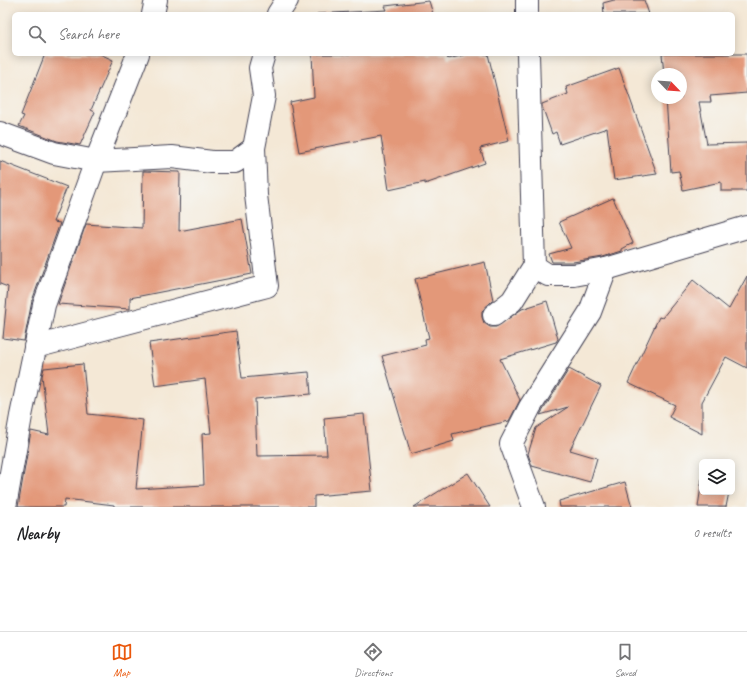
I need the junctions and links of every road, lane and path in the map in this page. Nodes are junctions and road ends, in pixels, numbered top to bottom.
1 (156, 0) edge
2 (288, 0) edge
3 (526, 0) edge
4 (153, 12) edge
5 (279, 12) edge
6 (527, 12) edge
7 (137, 56) edge
8 (263, 56) edge
9 (528, 56) edge
10 (0, 133) edge
11 (254, 148) junction
12 (96, 161) junction
13 (747, 227) edge
14 (534, 266) junction
15 (606, 269) junction
16 (494, 315) dead end
17 (35, 347) junction
18 (5, 507) edge
19 (534, 507) edge

1 - 4 street
2 - 5 street
3 - 6 street
7 - 12 street
8 - 11 street
9 - 14 street
10 - 12 street
11 - 12 street
11 - 17 street
12 - 17 street
13 - 15 street
14 - 15 street
14 - 16 street
15 - 19 street
17 - 18 street

